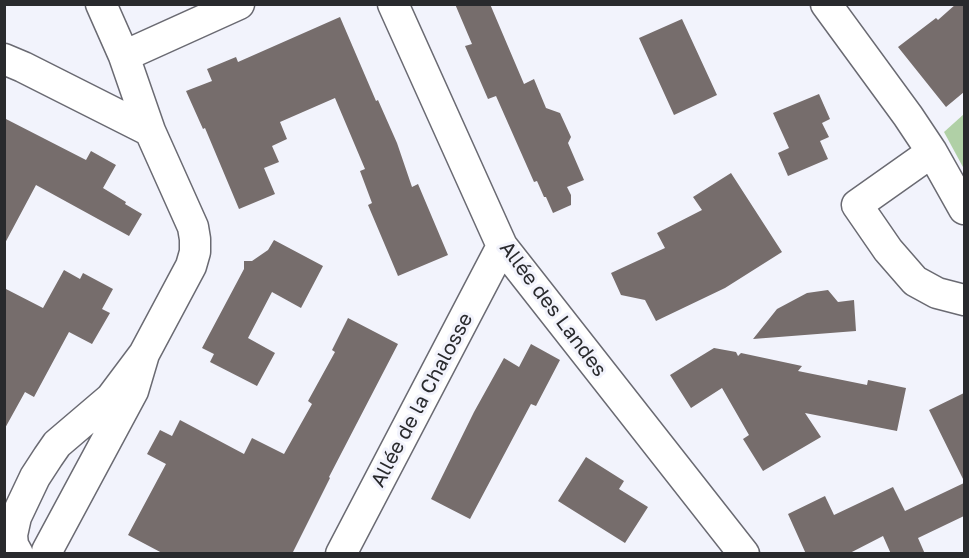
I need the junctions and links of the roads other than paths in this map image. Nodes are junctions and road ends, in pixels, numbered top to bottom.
1 (101, 4) edge
2 (239, 4) edge
3 (393, 4) edge
4 (826, 4) edge
5 (124, 56) junction
6 (4, 59) edge
7 (150, 131) junction
8 (932, 152) junction
9 (964, 209) edge
10 (502, 246) junction
11 (964, 300) edge
12 (144, 354) junction
13 (35, 553) edge
14 (341, 554) edge
15 (744, 554) edge

1 - 5 street
2 - 5 street
3 - 10 street, Allée des Landes
4 - 8 street
5 - 7 street
6 - 7 street
7 - 12 street
8 - 9 street
8 - 11 street
10 - 14 street, Allée de la Chalosse
10 - 15 street, Allée des Landes
12 - 13 street
12 - 13 street

